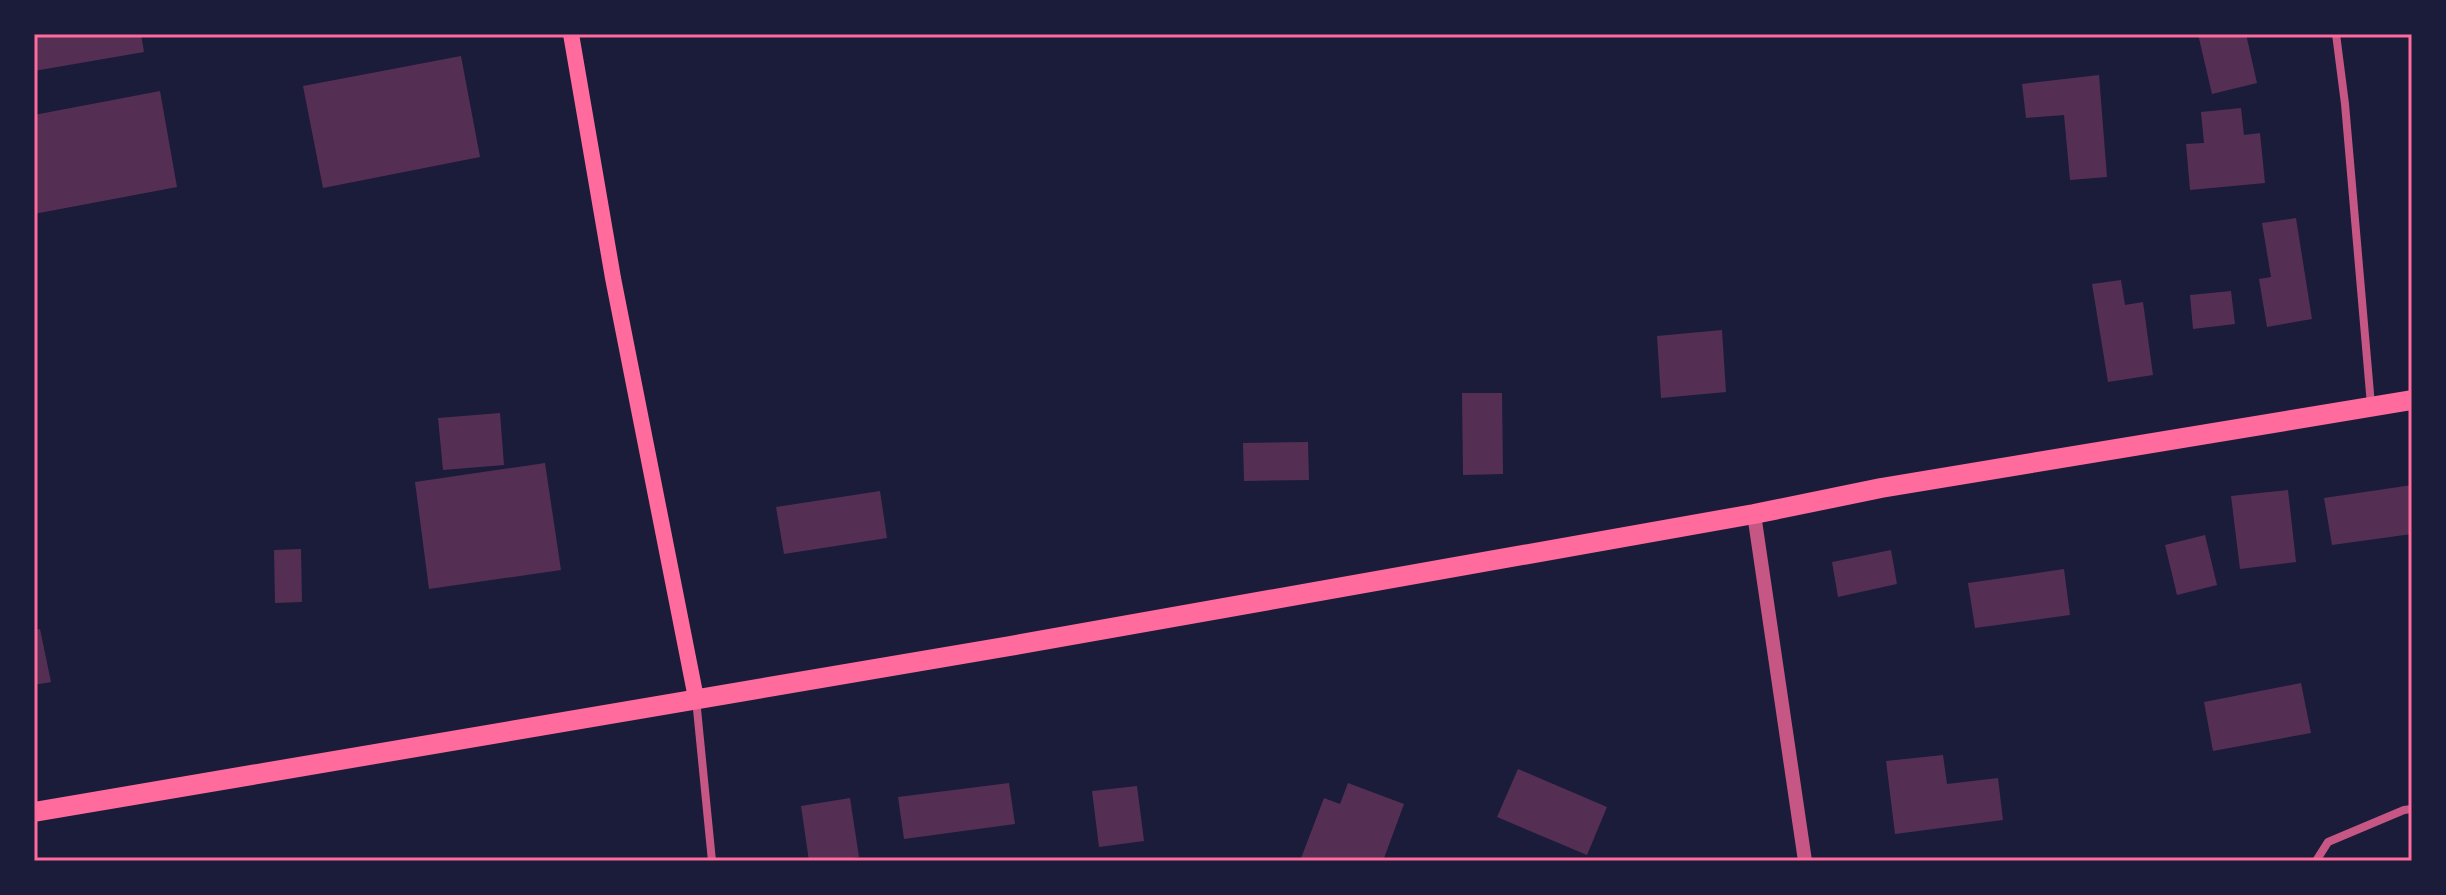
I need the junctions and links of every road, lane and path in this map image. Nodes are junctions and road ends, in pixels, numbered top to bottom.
1 (571, 34) edge
2 (2336, 34) edge
3 (2412, 400) edge
4 (2371, 406) junction
5 (1754, 514) junction
6 (696, 698) junction
7 (2412, 809) edge
8 (34, 812) edge
9 (712, 861) edge
10 (1805, 861) edge
11 (2316, 861) edge

1 - 6 main road
2 - 4 street
3 - 4 main road
4 - 5 main road
5 - 6 main road
5 - 10 street
6 - 8 main road
6 - 9 street
7 - 11 street

